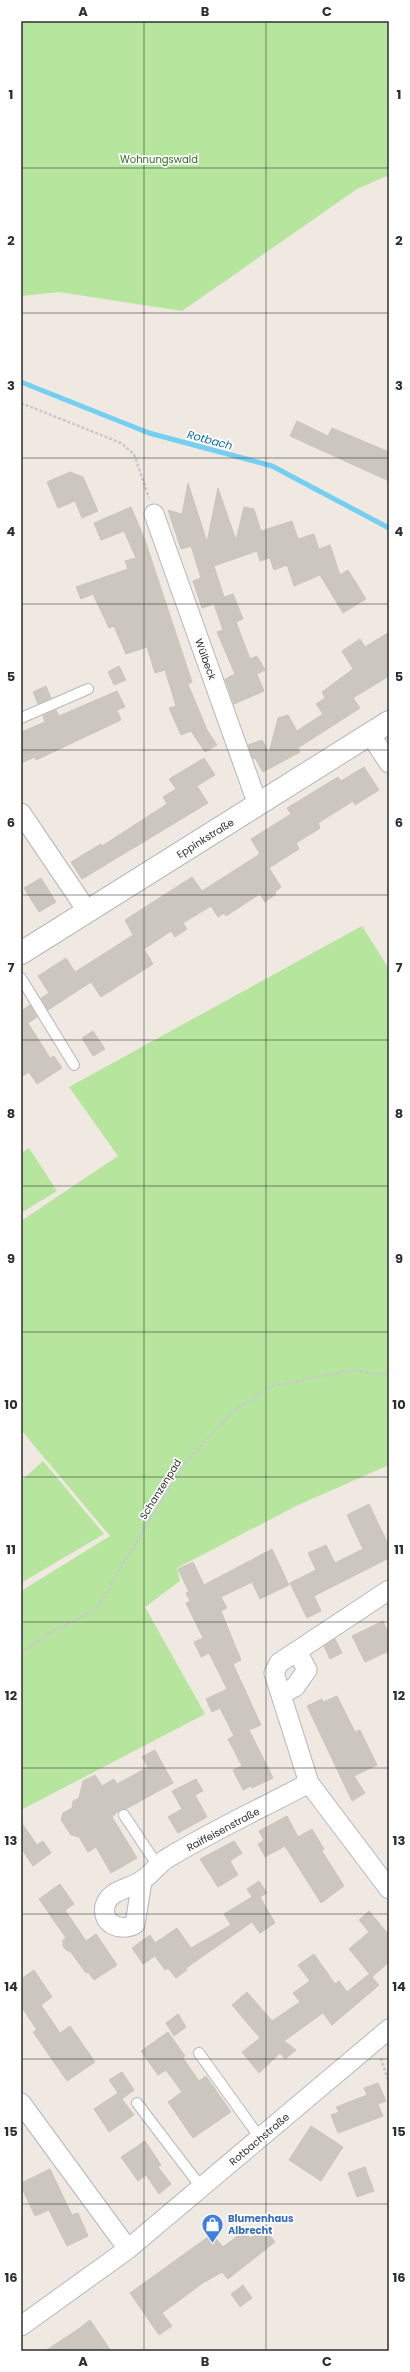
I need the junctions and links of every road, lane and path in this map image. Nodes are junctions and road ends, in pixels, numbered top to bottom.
1 (21, 403) edge
2 (154, 514) joint
3 (88, 689) dead end
4 (21, 718) edge
5 (389, 722) edge
6 (370, 734) junction
7 (389, 763) edge
8 (258, 805) junction
9 (21, 813) edge
10 (88, 912) junction
11 (21, 954) edge
12 (21, 978) edge
13 (74, 1065) dead end
14 (389, 1375) edge
15 (389, 1590) edge
16 (296, 1651) junction
17 (21, 1653) edge
18 (282, 1694) junction
19 (309, 1784) junction
20 (124, 1815) dead end
21 (158, 1866) junction
22 (142, 1881) dead end
23 (389, 1889) edge
24 (382, 2035) edge
25 (199, 2053) dead end
26 (389, 2084) edge
27 (21, 2102) edge
28 (137, 2103) dead end
29 (260, 2138) junction
30 (201, 2187) junction
31 (128, 2249) junction
32 (21, 2326) edge

1 - 2 path
2 - 8 street, Wülbeck
3 - 4 lane
5 - 6 street, Eppinkstraße
6 - 7 street
6 - 8 street, Eppinkstraße
8 - 10 street, Eppinkstraße
9 - 10 street
10 - 11 street, Eppinkstraße
12 - 13 lane
14 - 17 path, Schanzenpad
15 - 16 street
16 - 18 street
16 - 18 street
18 - 19 street
19 - 21 street, Raiffeisenstraße
19 - 23 street
20 - 21 lane
21 - 22 street, Raiffeisenstraße
24 - 26 path
24 - 29 street, Rotbachstraße
25 - 29 lane
27 - 31 street
28 - 30 lane
29 - 30 street, Rotbachstraße
30 - 31 street, Rotbachstraße
31 - 32 street, Rotbachstraße

